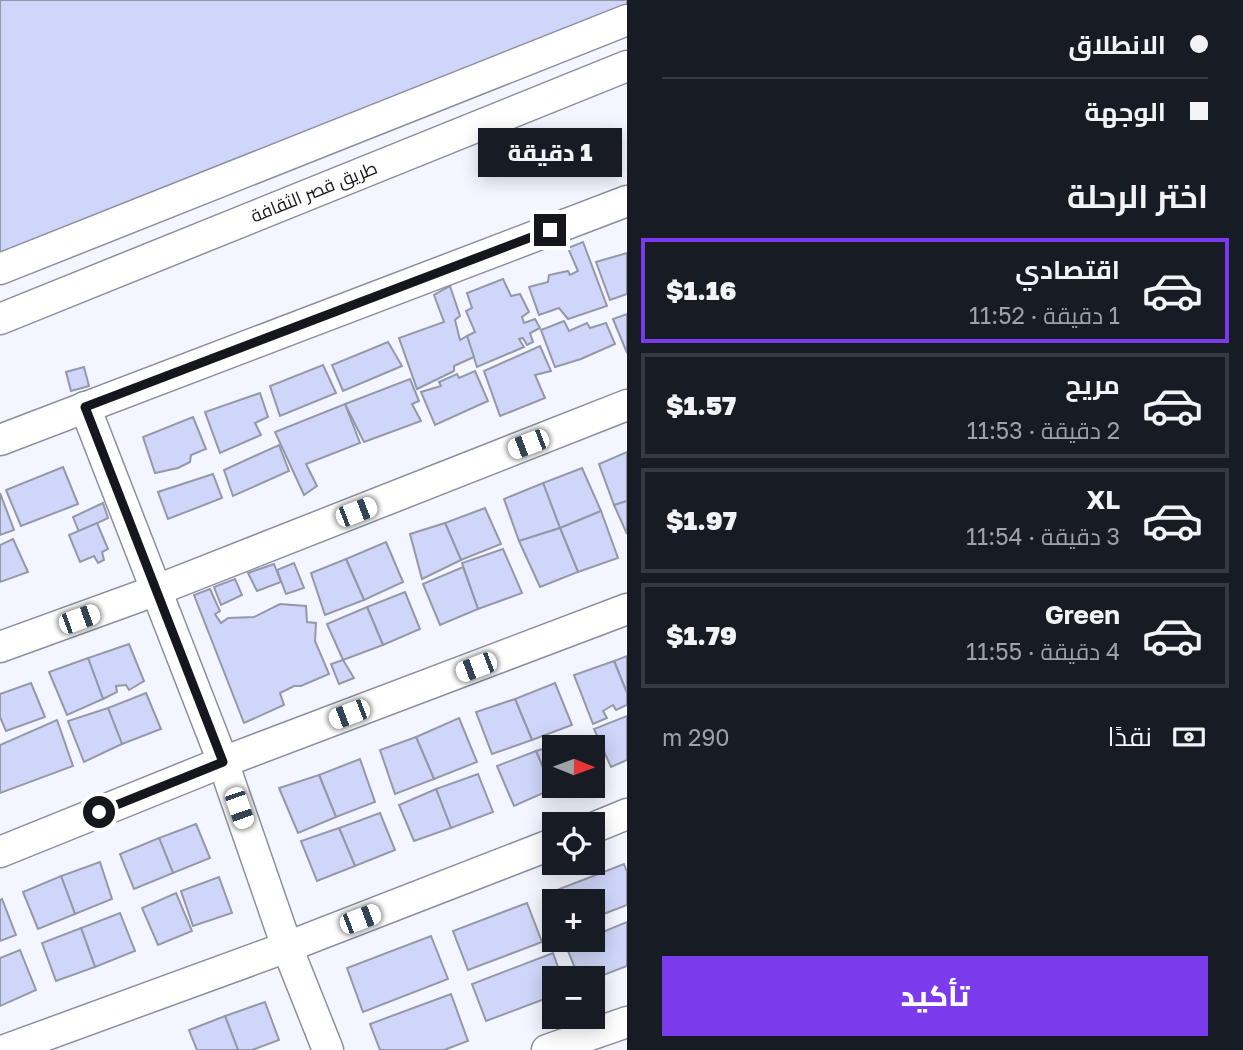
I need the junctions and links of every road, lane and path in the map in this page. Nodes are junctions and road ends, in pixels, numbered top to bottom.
1 (627, 19) edge
2 (627, 66) edge
3 (627, 201) edge
4 (3, 268) edge
5 (29, 307) junction
6 (0, 319) edge
7 (627, 405) edge
8 (85, 407) junction
9 (0, 440) edge
10 (157, 590) junction
11 (627, 609) edge
12 (0, 647) edge
13 (223, 762) junction
14 (627, 814) edge
15 (605, 823) edge
16 (542, 848) edge
17 (0, 852) edge
18 (287, 947) junction
19 (627, 1022) edge
20 (5, 1050) edge
21 (328, 1050) edge
22 (547, 1050) edge

1 - 4 street
2 - 5 street, طريق قصر الثقافة
3 - 8 street
4 - 5 street
5 - 6 street, طريق قصر الثقافة
7 - 10 street
8 - 9 street
8 - 10 street
10 - 12 street
10 - 13 street
11 - 13 street
13 - 17 street
13 - 18 street
14 - 15 street
16 - 18 street
18 - 20 street
18 - 21 street
19 - 22 street

